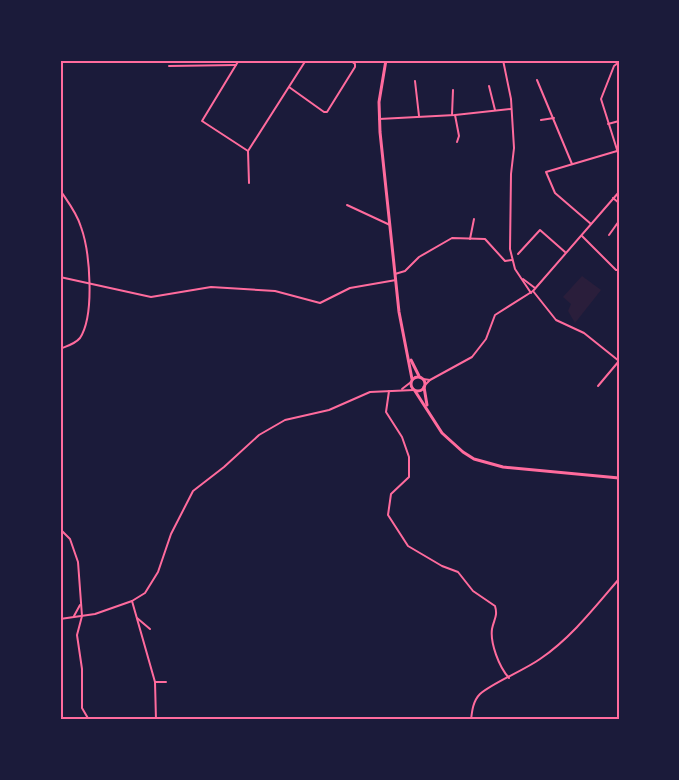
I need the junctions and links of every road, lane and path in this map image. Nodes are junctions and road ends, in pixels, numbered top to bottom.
1 (239, 60) edge
2 (306, 60) edge
3 (350, 60) edge
4 (386, 60) edge
5 (503, 60) edge
6 (618, 62) edge
7 (236, 65) junction
8 (169, 66) dead end
9 (537, 80) dead end
10 (415, 81) dead end
11 (489, 86) dead end
12 (289, 87) junction
13 (453, 90) dead end
14 (512, 108) junction
15 (495, 110) junction
16 (454, 115) junction
17 (419, 116) junction
18 (554, 118) junction
19 (379, 119) junction
20 (541, 120) dead end
21 (619, 121) edge
22 (608, 124) junction
23 (457, 142) dead end
24 (248, 151) junction
25 (617, 151) junction
26 (619, 156) edge
27 (572, 164) junction
28 (249, 183) dead end
29 (60, 190) edge
30 (619, 192) edge
31 (613, 198) junction
32 (619, 203) edge
33 (347, 206) dead end
34 (474, 219) dead end
35 (619, 221) edge
36 (591, 224) junction
37 (390, 225) junction
38 (581, 235) junction
39 (609, 235) dead end
40 (470, 239) junction
41 (566, 252) junction
42 (518, 254) dead end
43 (512, 260) junction
44 (619, 270) edge
45 (395, 274) junction
46 (520, 276) junction
47 (60, 277) edge
48 (396, 280) junction
49 (91, 285) junction
50 (535, 288) junction
51 (532, 292) junction
52 (60, 349) edge
53 (406, 350) junction
54 (619, 361) edge
55 (421, 378) junction
56 (411, 380) junction
57 (430, 380) junction
58 (425, 385) junction
59 (598, 387) dead end
60 (402, 389) junction
61 (414, 390) junction
62 (389, 391) junction
63 (428, 409) junction
64 (619, 478) edge
65 (60, 529) edge
66 (619, 579) edge
67 (132, 601) junction
68 (81, 602) junction
69 (82, 616) junction
70 (72, 617) junction
71 (137, 618) junction
72 (60, 619) edge
73 (150, 629) dead end
74 (509, 678) junction
75 (155, 682) junction
76 (166, 682) dead end
77 (90, 720) edge
78 (156, 720) edge
79 (471, 720) edge

1 - 7 street
2 - 12 street
3 - 12 street
4 - 19 main road
5 - 14 street
6 - 22 street
7 - 8 street
7 - 24 street
9 - 18 street
10 - 17 street
11 - 15 street
12 - 24 street
13 - 16 street
14 - 15 street
14 - 43 street
15 - 16 street
16 - 17 street
16 - 23 street
17 - 19 street
18 - 20 street
18 - 27 street
19 - 37 main road
21 - 22 street
22 - 25 street
24 - 28 street
25 - 26 street
25 - 27 street
27 - 36 street
29 - 49 street
30 - 31 street
31 - 32 street
31 - 36 street
33 - 37 street
34 - 40 street
35 - 39 street
36 - 38 street
37 - 45 main road
38 - 41 street
38 - 44 street
40 - 43 street
40 - 45 street
41 - 42 street
41 - 50 street
43 - 46 street
45 - 48 main road
46 - 50 street
46 - 51 street
47 - 49 street
48 - 49 street
48 - 53 main road
49 - 52 street
50 - 51 street
51 - 54 street
51 - 57 street
53 - 55 main road
53 - 56 main road
54 - 59 street
55 - 56 main road
55 - 57 street
55 - 58 main road
56 - 60 street
56 - 61 main road
57 - 58 street
58 - 61 main road
58 - 63 main road
60 - 61 street
60 - 62 street
61 - 63 main road
62 - 67 street
62 - 74 street
63 - 64 main road
65 - 68 street
66 - 74 street
67 - 69 street
67 - 71 street
68 - 69 street
68 - 70 street
69 - 70 street
69 - 77 street
70 - 72 street
71 - 73 street
71 - 75 street
74 - 79 street
75 - 76 street
75 - 78 street

